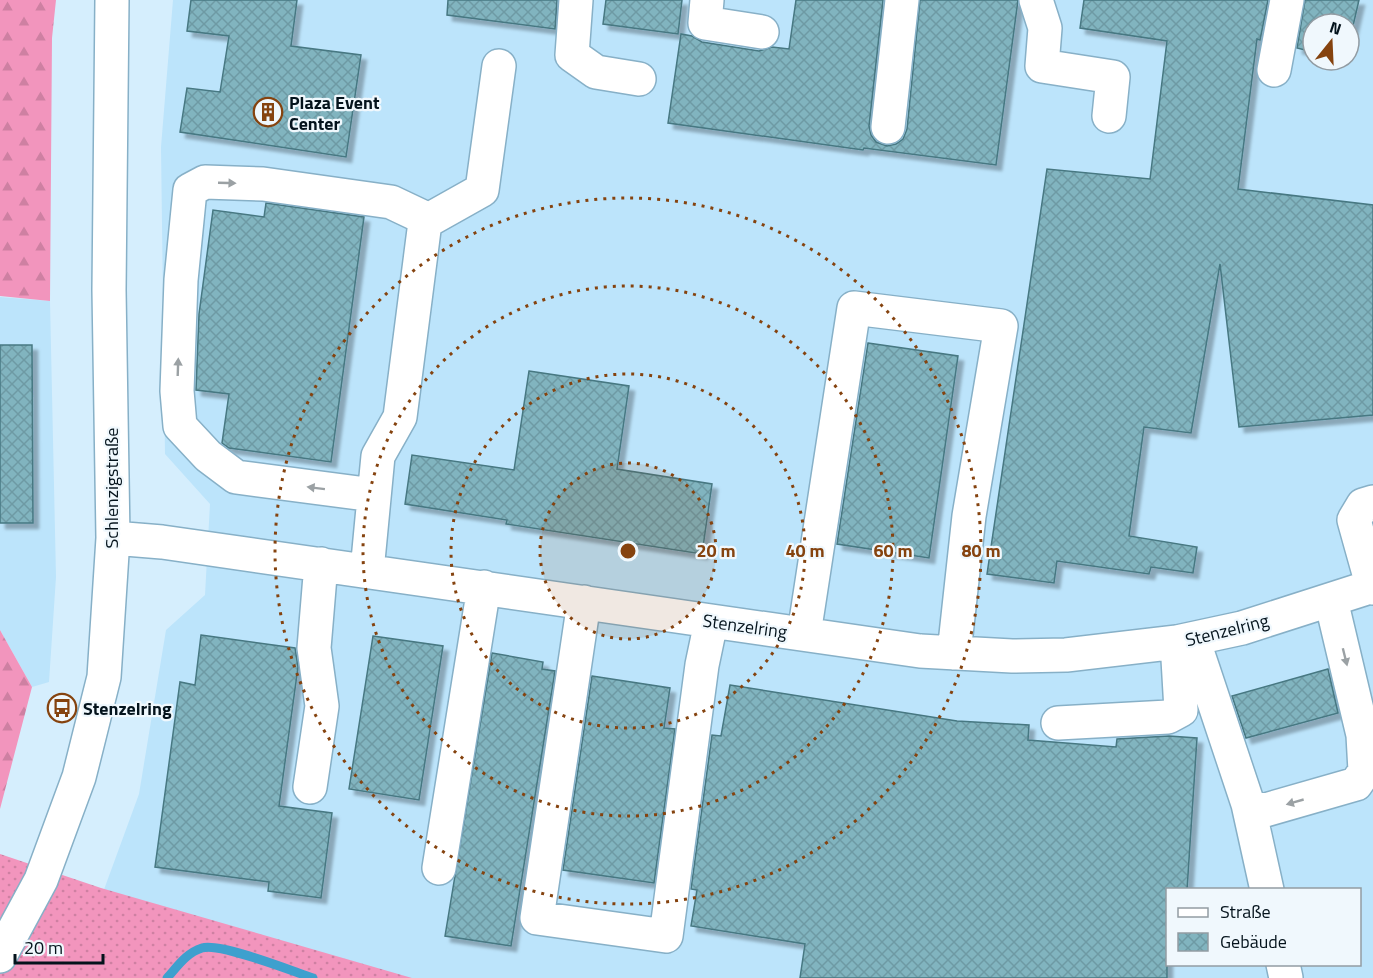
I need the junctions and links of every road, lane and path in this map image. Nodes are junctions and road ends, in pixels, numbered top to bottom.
1 (112, 0) edge
2 (576, 0) edge
3 (706, 0) edge
4 (902, 0) edge
5 (1036, 0) edge
6 (1287, 0) edge
7 (762, 32) dead end
8 (499, 66) dead end
9 (1274, 70) dead end
10 (639, 79) dead end
11 (1109, 116) dead end
12 (888, 127) dead end
13 (429, 220) junction
14 (374, 495) junction
15 (1373, 502) edge
16 (113, 538) junction
17 (321, 564) junction
18 (367, 571) junction
19 (484, 587) junction
20 (1373, 587) edge
21 (1331, 600) junction
22 (584, 602) junction
23 (711, 621) junction
24 (804, 634) junction
25 (1185, 641) junction
26 (954, 653) junction
27 (1058, 723) dead end
28 (310, 787) dead end
29 (1248, 804) junction
30 (439, 868) dead end
31 (1267, 888) edge
32 (0, 956) edge

1 - 16 street, Schlenzigstraße
2 - 10 street
3 - 7 street
4 - 12 street
5 - 11 street
6 - 9 street
8 - 13 street
13 - 14 street
14 -> 13 street
14 - 18 street
15 - 20 street
16 - 17 street, Stenzelring
16 - 32 street, Schlenzigstraße
17 - 18 street, Stenzelring
17 - 28 street
18 - 19 street, Stenzelring
19 - 22 street, Stenzelring
19 - 30 street
20 - 21 street, Stenzelring
21 - 25 street, Stenzelring
21 -> 29 street
22 - 23 street, Stenzelring
22 - 23 street
23 - 24 street, Stenzelring
24 - 26 street, Stenzelring
24 - 26 street
25 - 26 street, Stenzelring
25 - 27 street
25 - 29 street
29 - 31 street

